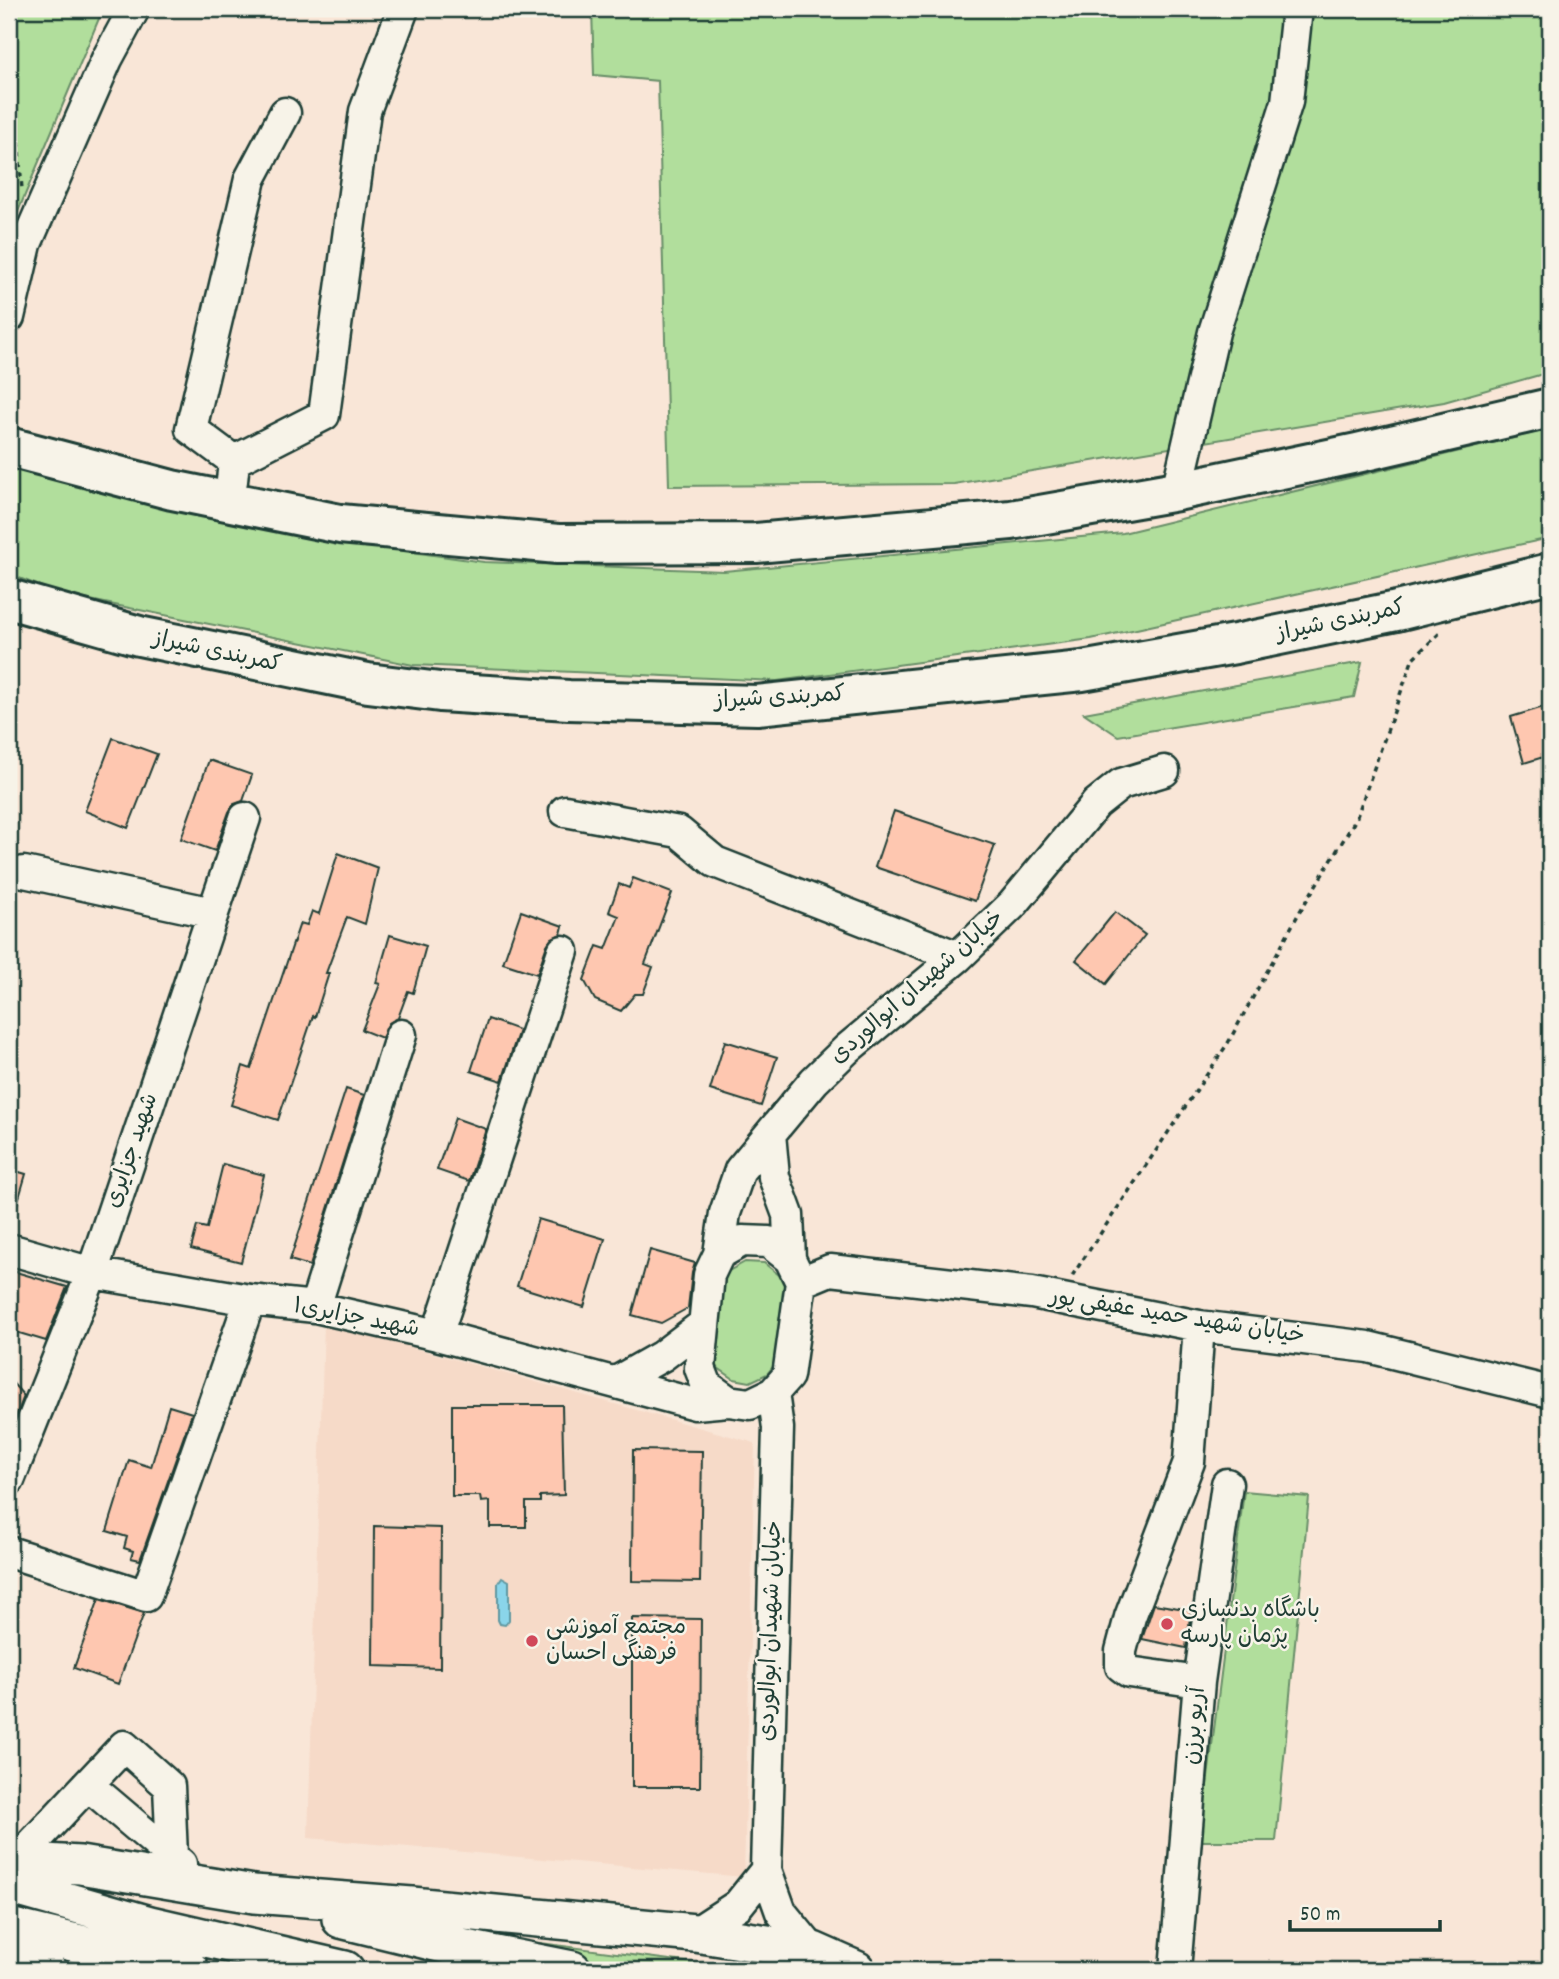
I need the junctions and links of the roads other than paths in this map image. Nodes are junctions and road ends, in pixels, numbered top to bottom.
1 (134, 9) edge
2 (402, 9) edge
3 (1297, 9) edge
4 (285, 113) dead end
5 (9, 317) edge
6 (1550, 408) edge
7 (9, 447) edge
8 (234, 461) junction
9 (1177, 491) junction
10 (229, 501) junction
11 (1550, 573) edge
12 (9, 599) edge
13 (1164, 771) dead end
14 (565, 811) dead end
15 (245, 818) dead end
16 (24, 872) dead end
17 (213, 913) junction
18 (563, 951) dead end
19 (958, 957) junction
20 (401, 1035) dead end
21 (770, 1134) junction
22 (9, 1249) edge
23 (719, 1254) junction
24 (796, 1271) junction
25 (92, 1273) junction
26 (250, 1300) junction
27 (315, 1307) junction
28 (704, 1324) junction
29 (1199, 1326) junction
30 (437, 1335) junction
31 (616, 1382) junction
32 (1550, 1392) edge
33 (773, 1393) junction
34 (728, 1401) junction
35 (9, 1480) edge
36 (1227, 1484) dead end
37 (9, 1552) edge
38 (1199, 1682) junction
39 (88, 1785) junction
40 (172, 1856) junction
41 (11, 1869) edge
42 (765, 1870) junction
43 (209, 1887) junction
44 (254, 1894) junction
45 (9, 1927) edge
46 (695, 1933) junction
47 (145, 1942) junction
48 (813, 1951) junction
49 (190, 1970) edge
50 (345, 1970) edge
51 (572, 1970) edge
52 (856, 1970) edge
53 (1175, 1970) edge

1 - 5 street
2 - 8 street
3 - 9 street
4 - 8 street
6 - 9 highway
7 - 10 highway
8 - 10 street
9 - 10 highway
11 - 12 highway, کمربندی شیراز
13 - 19 street, خیابان شهیدان ابوالوردی
14 - 19 street
15 - 17 street, شهید جزایری
16 - 17 street
17 - 25 street, شهید جزایری
18 - 30 street
19 - 21 street, خیابان شهیدان ابوالوردی
20 - 27 street
21 - 23 street, خیابان شهیدان ابوالوردی
21 - 24 street
22 - 25 street, شهید جزایری۱
23 - 24 street
23 - 28 street, خیابان شهیدان ابوالوردی
24 - 29 street, خیابان شهید حمید عفیفی پور
24 - 33 street
25 - 26 street, شهید جزایری۱
25 - 35 street, شهید جزایری
26 - 27 street, شهید جزایری۱
26 - 37 street
27 - 30 street, شهید جزایری۱
28 - 31 street
28 - 34 street, خیابان شهیدان ابوالوردی
29 - 32 street, خیابان شهید حمید عفیفی پور
29 - 38 street
30 - 31 street, شهید جزایری۱
31 - 34 street, شهید جزایری۱
33 - 34 street, شهید جزایری۱
33 - 42 street, خیابان شهیدان ابوالوردی
36 - 38 street, آریو برزن
38 - 53 street, آریو برزن
39 - 40 street
39 - 40 street
39 - 41 street
40 - 43 street
41 - 43 main road
41 - 47 main road
42 - 46 street
42 - 48 street, خیابان شهیدان ابوالوردی
43 - 44 main road
44 - 46 main road
44 - 51 main road
45 - 47 main road
46 - 48 main road
47 - 49 main road
47 - 50 main road
48 - 52 main road

